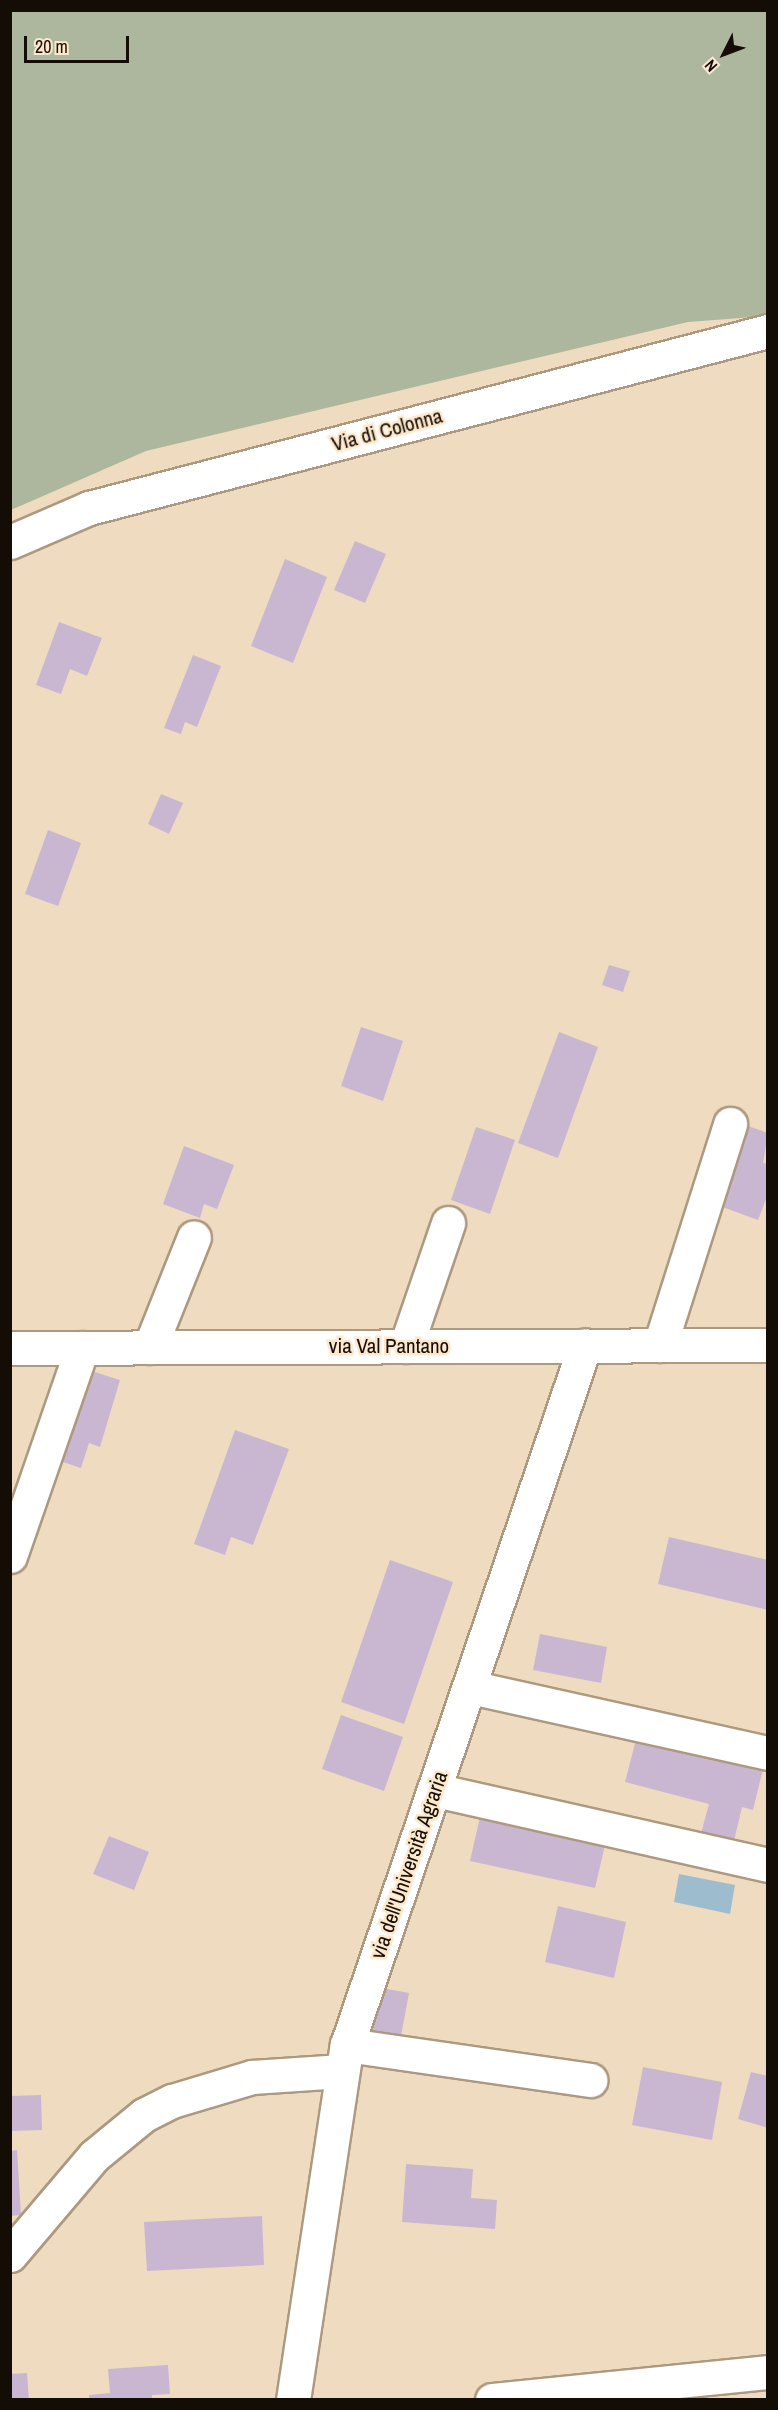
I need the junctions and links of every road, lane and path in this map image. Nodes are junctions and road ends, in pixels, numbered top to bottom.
1 (768, 331) edge
2 (10, 542) edge
3 (730, 1124) dead end
4 (448, 1223) dead end
5 (194, 1237) dead end
6 (585, 1345) junction
7 (768, 1345) edge
8 (406, 1346) junction
9 (660, 1346) junction
10 (150, 1347) junction
11 (10, 1348) edge
12 (82, 1348) junction
13 (10, 1556) edge
14 (470, 1687) junction
15 (768, 1753) edge
16 (435, 1790) junction
17 (768, 1866) edge
18 (345, 2058) junction
19 (590, 2080) dead end
20 (10, 2255) edge
21 (768, 2372) edge
22 (293, 2400) edge
23 (492, 2400) edge

1 - 2 street, Via di Colonna
3 - 9 street
4 - 8 street
5 - 10 street
6 - 8 street, via Val Pantano
6 - 9 street, via Val Pantano
6 - 14 street, via dell'Università Agraria
7 - 9 street, via Val Pantano
8 - 10 street, via Val Pantano
10 - 12 street, via Val Pantano
11 - 12 street, via Val Pantano
12 - 13 street
14 - 15 street
14 - 16 street, via dell'Università Agraria
16 - 17 street
16 - 18 street, via dell'Università Agraria
18 - 19 street
18 - 20 street
18 - 22 street, via dell'Università Agraria
21 - 23 street

